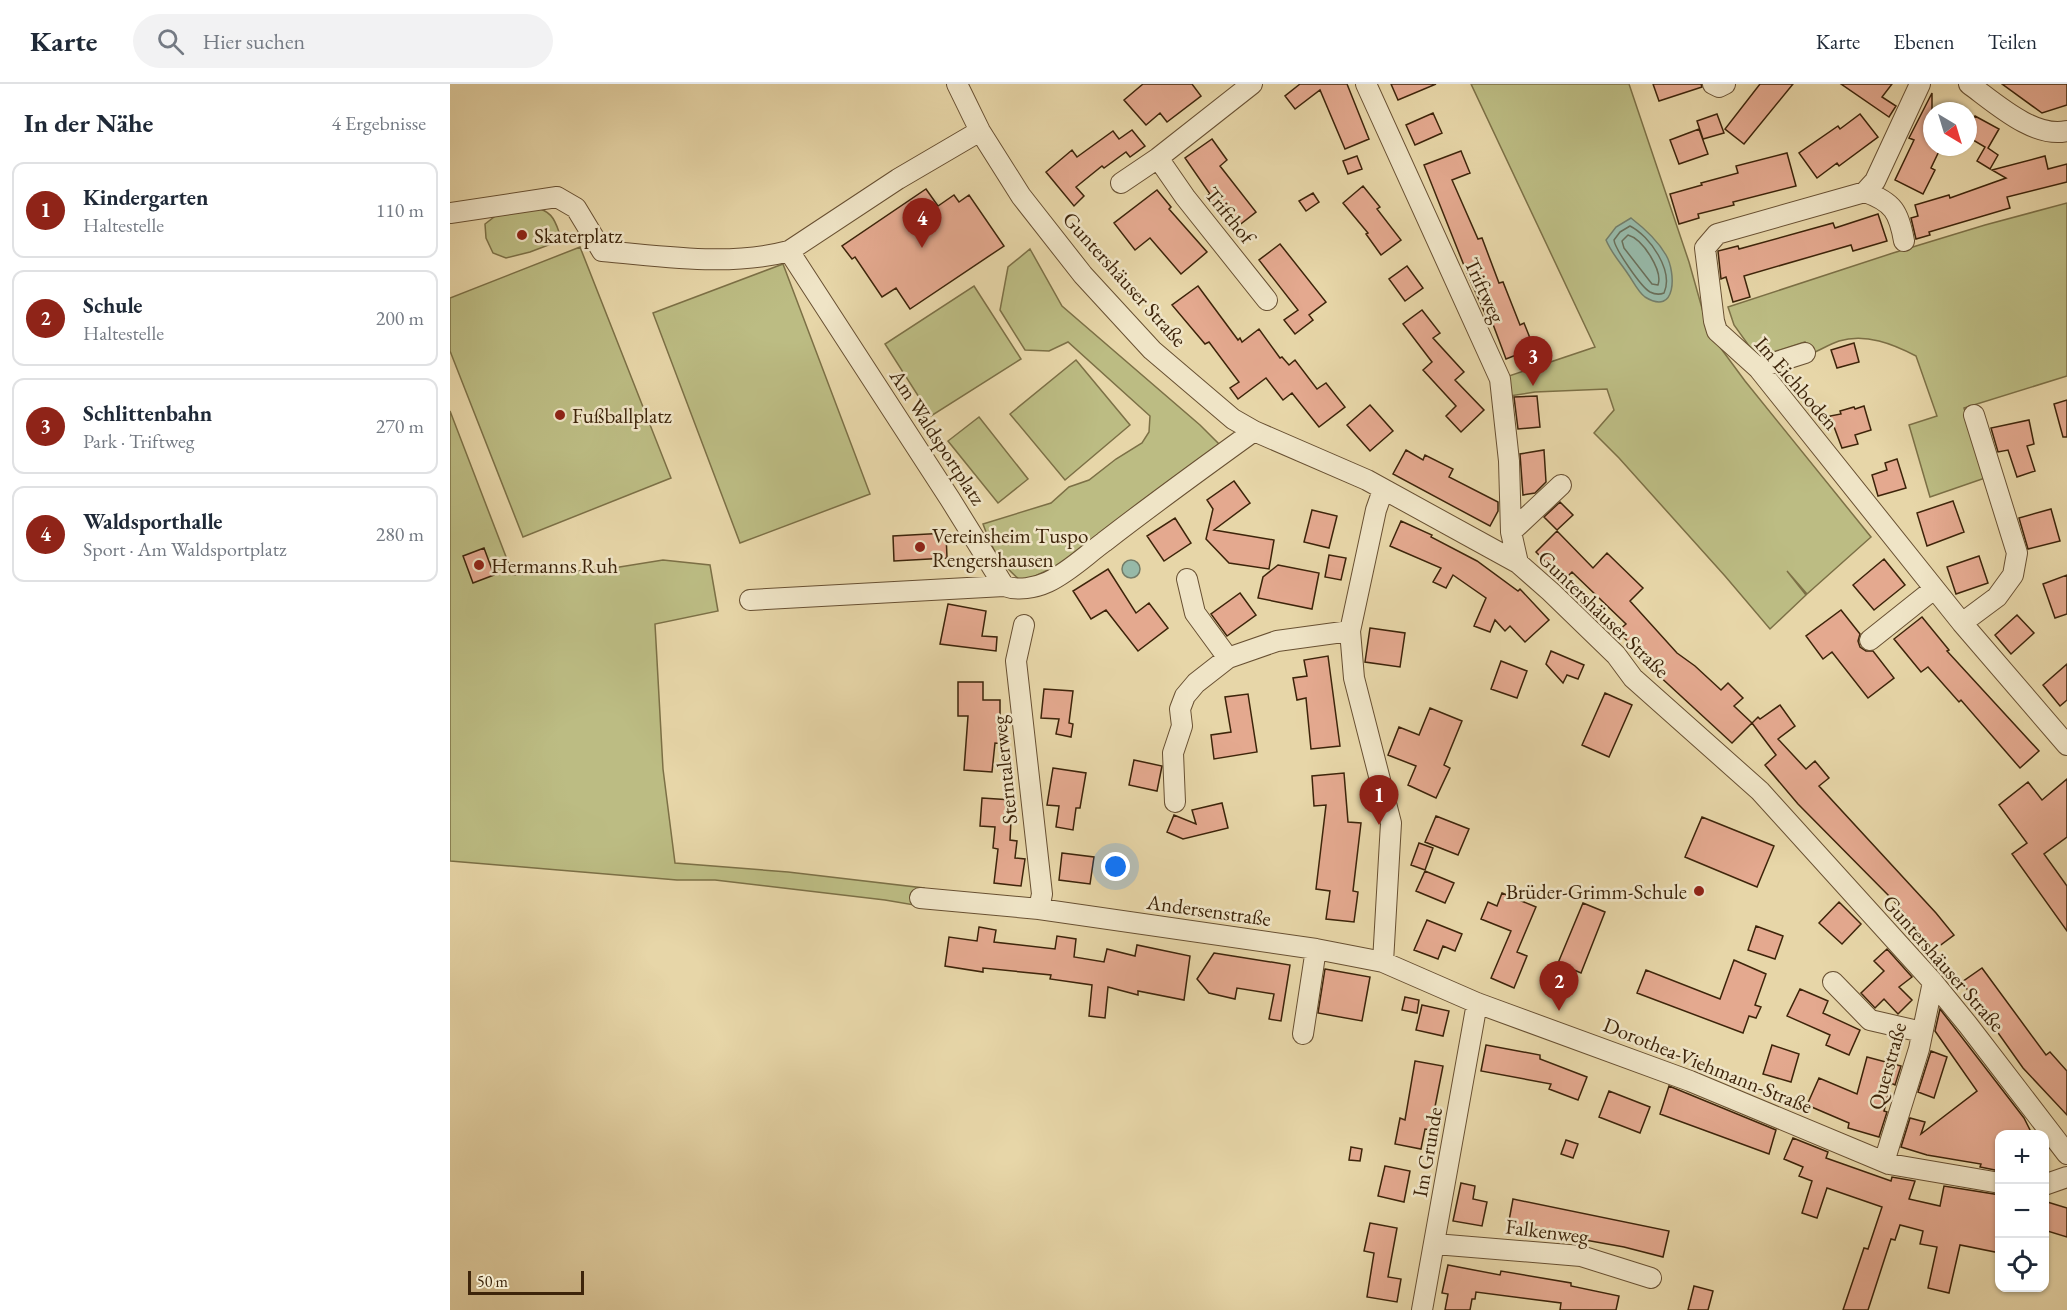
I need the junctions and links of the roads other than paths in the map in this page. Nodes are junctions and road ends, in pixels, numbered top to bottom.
1 (957, 84) edge
2 (1252, 84) edge
3 (1366, 84) edge
4 (1713, 84) edge
5 (1725, 84) edge
6 (1920, 84) edge
7 (1969, 84) edge
8 (980, 131) junction
9 (2067, 131) edge
10 (1158, 158) junction
11 (1121, 183) dead end
12 (1865, 192) junction
13 (450, 213) edge
14 (1904, 241) dead end
15 (789, 251) junction
16 (1267, 300) dead end
17 (1805, 353) dead end
18 (1758, 369) junction
19 (1974, 415) dead end
20 (1254, 430) junction
21 (1561, 485) dead end
22 (1383, 490) junction
23 (1511, 532) junction
24 (1518, 563) junction
25 (1186, 579) dead end
26 (1004, 586) junction
27 (1934, 589) junction
28 (750, 600) dead end
29 (1962, 624) junction
30 (1024, 626) dead end
31 (1350, 631) junction
32 (1870, 640) dead end
33 (1228, 658) junction
34 (2067, 745) edge
35 (1175, 802) dead end
36 (920, 898) dead end
37 (1039, 909) junction
38 (1316, 949) junction
39 (1383, 962) junction
40 (1833, 982) dead end
41 (1933, 982) junction
42 (1477, 1003) junction
43 (1922, 1032) junction
44 (1303, 1034) dead end
45 (2067, 1154) edge
46 (1884, 1162) junction
47 (2067, 1177) edge
48 (1995, 1182) edge
49 (2047, 1184) edge
50 (1435, 1244) junction
51 (1652, 1278) dead end
52 (1422, 1310) edge

1 - 8 street, Guntershäuser Straße
2 - 10 street
3 - 23 street, Triftweg
4 - 5 street
6 - 12 street
7 - 9 street
8 - 15 street
8 - 20 street, Guntershäuser Straße
10 - 11 street
10 - 16 street, Trifthof
12 - 14 street
12 - 18 street, Im Eichboden
13 - 15 street
15 - 26 street, Am Waldsportplatz
17 - 18 street
18 - 27 street, Im Eichboden
19 - 29 street
20 - 22 street, Guntershäuser Straße
20 - 26 street
21 - 23 street
22 - 24 street, Guntershäuser Straße
22 - 31 street
23 - 24 street, Triftweg
24 - 41 street, Guntershäuser Straße
25 - 33 street
26 - 28 street
27 - 29 street, Im Eichboden
27 - 32 street
29 - 34 street, Im Eichboden
30 - 37 street, Sterntalerweg
31 - 33 street
31 - 39 street
33 - 35 street
36 - 37 street, Andersenstraße
37 - 38 street, Andersenstraße
38 - 39 street, Andersenstraße
38 - 44 street
39 - 42 street, Dorothea-Viehmann-Straße
40 - 43 street
41 - 43 street, Querstraße
41 - 45 street, Guntershäuser Straße
42 - 46 street, Dorothea-Viehmann-Straße
42 - 50 street, Im Grunde
43 - 46 street, Querstraße
46 - 48 street, Dorothea-Viehmann-Straße
47 - 49 street
50 - 51 street, Falkenweg
50 - 52 street, Im Grunde

